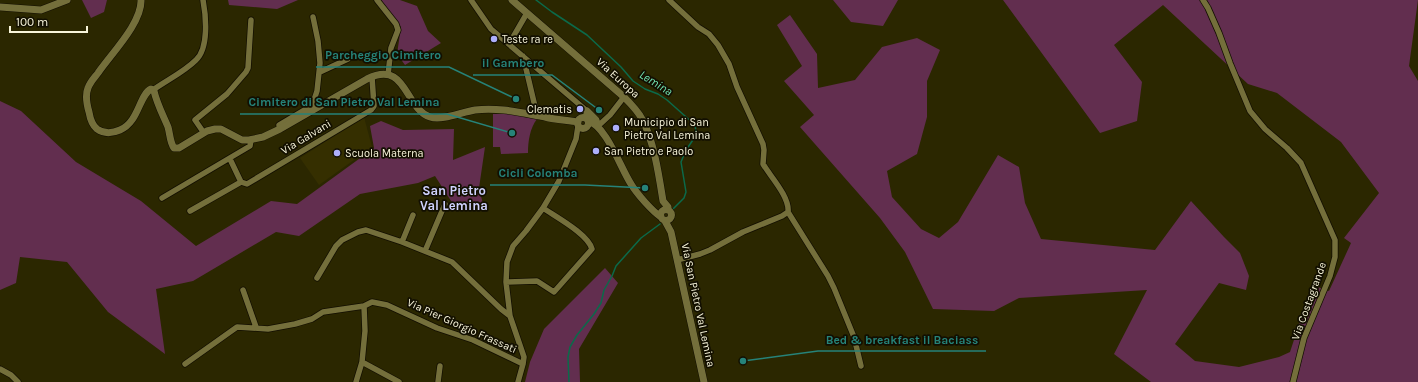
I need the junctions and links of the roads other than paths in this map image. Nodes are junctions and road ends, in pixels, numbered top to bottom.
1 (66, 0) edge
2 (141, 0) edge
3 (203, 0) edge
4 (377, 0) edge
5 (470, 0) edge
6 (512, 0) edge
7 (669, 0) edge
8 (1203, 0) edge
9 (0, 7) edge
10 (527, 13) junction
11 (313, 17) dead end
12 (251, 20) dead end
13 (509, 44) junction
14 (523, 55) junction
15 (348, 59) dead end
16 (320, 72) junction
17 (388, 75) junction
18 (372, 77) junction
19 (153, 90) junction
20 (624, 98) junction
21 (537, 115) junction
22 (584, 120) junction
23 (280, 129) junction
24 (602, 132) junction
25 (204, 133) junction
26 (251, 140) junction
27 (230, 159) junction
28 (241, 182) junction
29 (162, 198) dead end
30 (444, 204) dead end
31 (543, 208) junction
32 (190, 211) dead end
33 (788, 212) junction
34 (413, 215) dead end
35 (665, 215) junction
36 (402, 242) junction
37 (425, 251) junction
38 (677, 260) junction
39 (317, 278) dead end
40 (506, 282) junction
41 (243, 290) dead end
42 (364, 306) junction
43 (510, 316) junction
44 (256, 328) junction
45 (362, 362) junction
46 (185, 364) dead end
47 (523, 364) junction
48 (440, 366) dead end
49 (861, 366) dead end
50 (0, 369) edge
51 (18, 382) edge
52 (356, 382) edge
53 (399, 382) edge
54 (438, 382) edge
55 (518, 382) edge
56 (704, 382) edge
57 (1293, 382) edge

1 - 9 street
2 - 19 street
3 - 19 street
4 - 17 street
5 - 13 street
6 - 10 street, Via Europa
7 - 33 street
8 - 57 street, Via Costagrande
10 - 13 street
10 - 20 street, Via Europa
11 - 16 street
12 - 25 street
13 - 14 street
14 - 21 street
14 - 22 street
15 - 16 street
16 - 23 street
17 - 18 street
17 - 21 street
18 - 23 street
18 - 28 street, Via Galvani
19 - 25 street
20 - 24 street
20 - 35 street, Via Europa
21 - 22 street
22 - 24 street
22 - 24 street
22 - 31 street, Via Pier Giorgio Frassati
23 - 26 street
24 - 35 street
25 - 26 street
26 - 27 street
27 - 28 street
27 - 29 street
28 - 32 street
30 - 37 street
31 - 40 street, Via Pier Giorgio Frassati
31 - 40 street
33 - 38 street
33 - 49 street
34 - 36 street
35 - 38 street, Via San Pietro Val Lemina
36 - 37 street
36 - 39 street
37 - 43 street
38 - 56 street, Via San Pietro Val Lemina
40 - 43 street, Via Pier Giorgio Frassati
41 - 44 street
42 - 44 street, Via Pier Giorgio Frassati
42 - 45 street
42 - 47 street, Via Pier Giorgio Frassati
43 - 47 street, Via Pier Giorgio Frassati
44 - 46 street, Via Pier Giorgio Frassati
45 - 52 street
45 - 53 street
47 - 55 street
48 - 54 street
50 - 51 street

